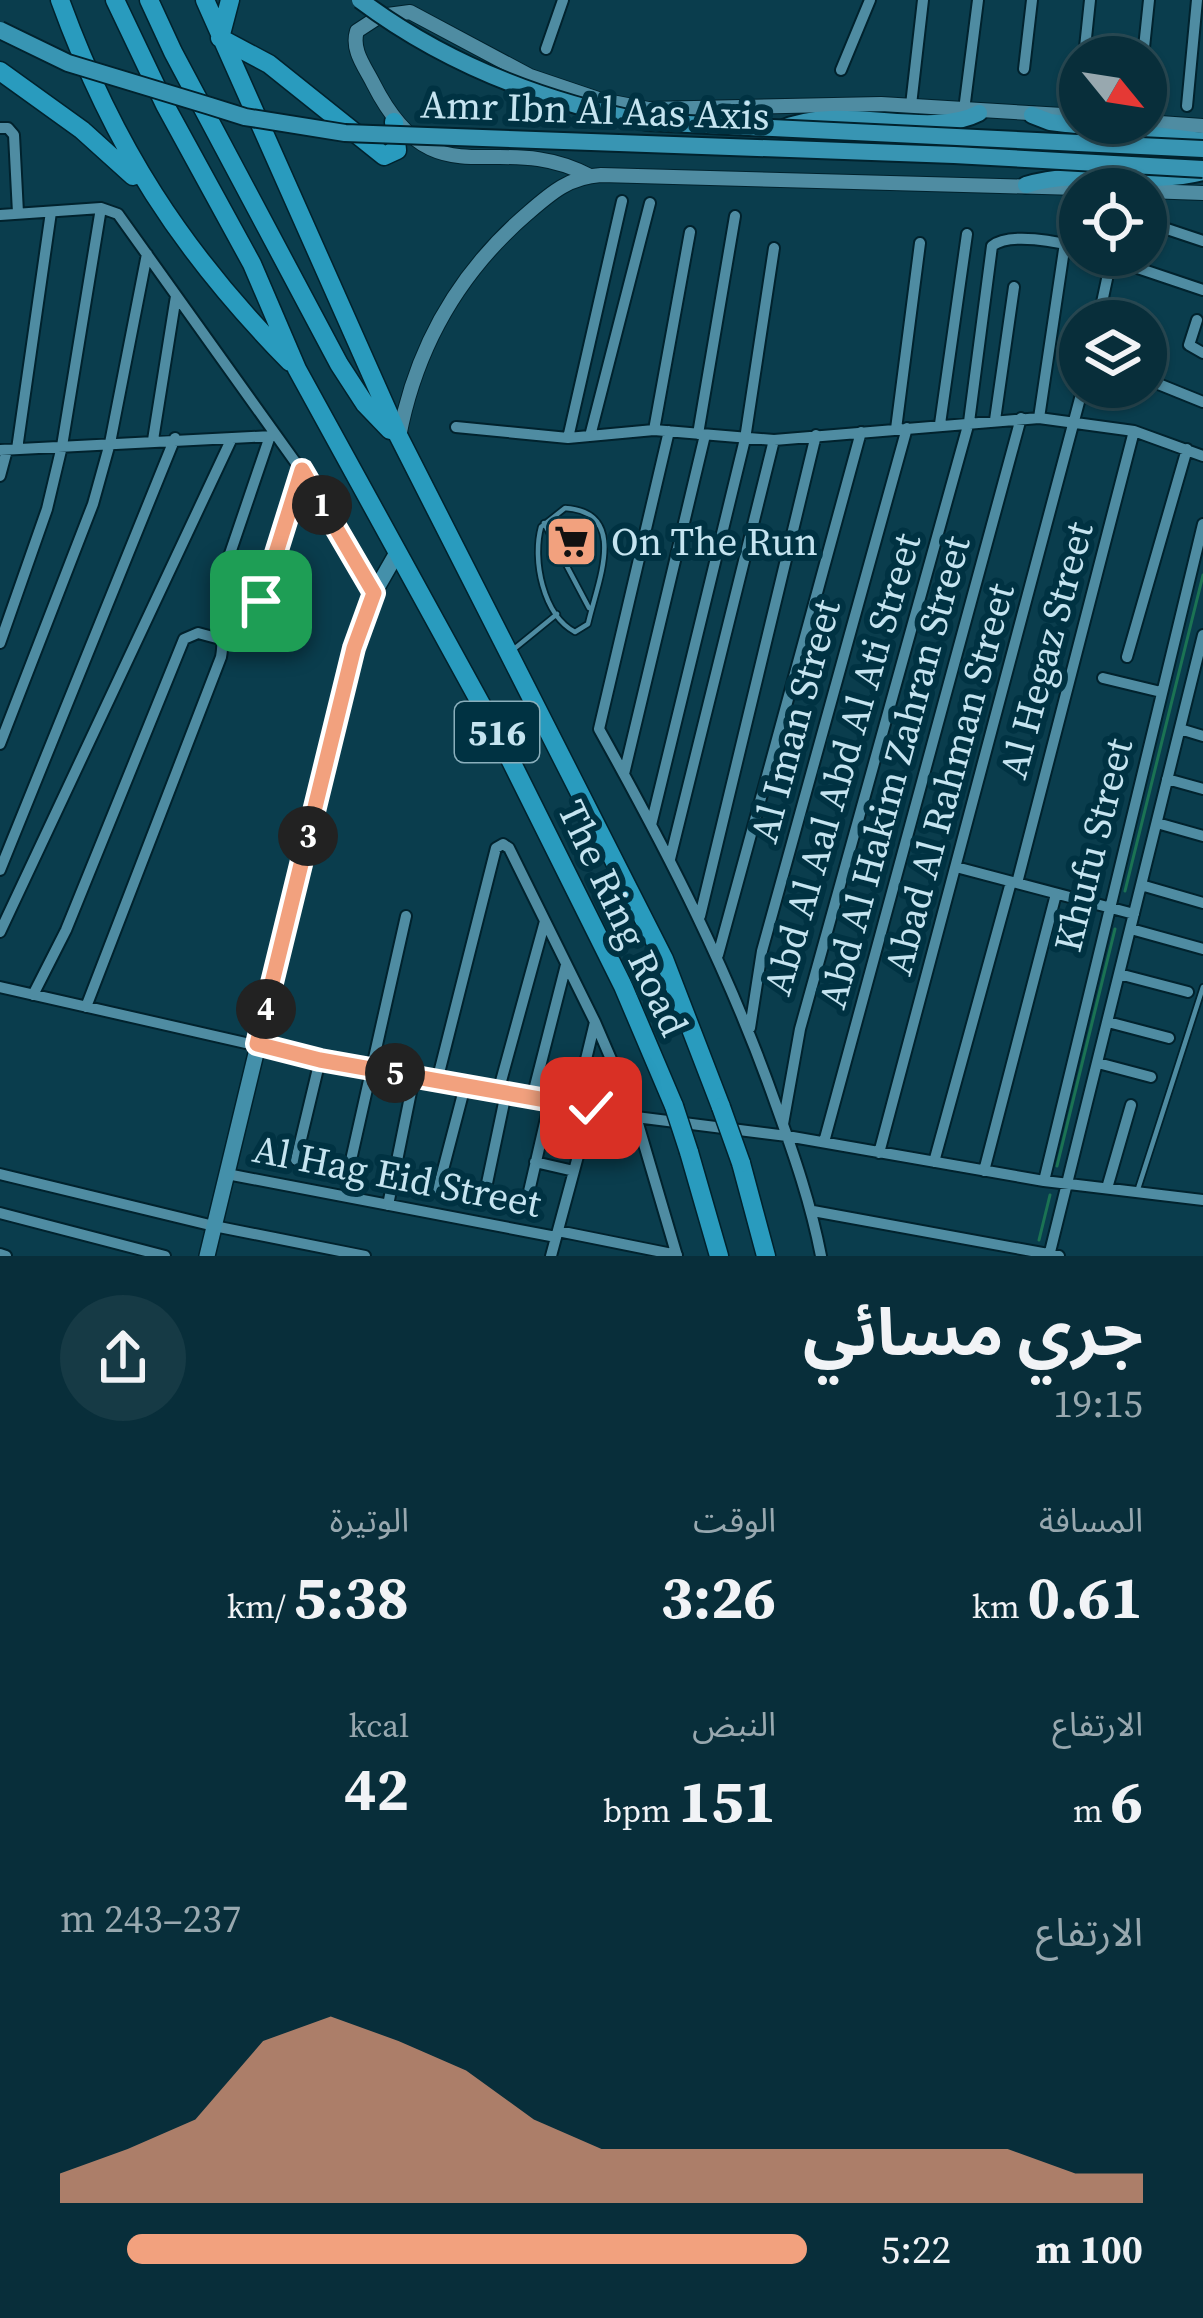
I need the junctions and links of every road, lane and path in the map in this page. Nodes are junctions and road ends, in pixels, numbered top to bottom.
1 (60, 0) edge
2 (115, 0) edge
3 (149, 0) edge
4 (205, 0) edge
5 (230, 0) edge
6 (360, 0) edge
7 (563, 0) edge
8 (870, 0) edge
9 (923, 0) edge
10 (978, 0) edge
11 (1032, 0) edge
12 (1090, 0) edge
13 (1150, 0) edge
14 (1197, 0) edge
15 (0, 30) edge
16 (1086, 36) edge
17 (1146, 36) edge
18 (220, 38) junction
19 (546, 49) dead end
20 (1024, 69) dead end
21 (842, 70) dead end
22 (2, 74) edge
23 (910, 105) junction
24 (1187, 106) dead end
25 (972, 111) junction
26 (1032, 115) junction
27 (1059, 116) edge
28 (394, 122) junction
29 (1167, 123) edge
30 (1203, 126) edge
31 (0, 128) edge
32 (780, 129) junction
33 (1203, 145) edge
34 (1203, 170) edge
35 (590, 176) junction
36 (1026, 185) junction
37 (1059, 187) edge
38 (1167, 191) edge
39 (1203, 193) edge
40 (152, 195) junction
41 (622, 201) dead end
42 (650, 203) dead end
43 (101, 208) junction
44 (51, 212) junction
45 (18, 213) junction
46 (0, 215) edge
47 (735, 216) dead end
48 (1167, 229) edge
49 (690, 232) dead end
50 (967, 234) dead end
51 (1203, 241) edge
52 (920, 243) dead end
53 (1059, 243) edge
54 (774, 248) dead end
55 (147, 254) junction
56 (1059, 276) edge
57 (1161, 276) edge
58 (1107, 279) dead end
59 (1014, 286) dead end
60 (1203, 290) edge
61 (176, 296) junction
62 (1102, 300) edge
63 (1197, 320) dead end
64 (1197, 350) edge
65 (297, 369) junction
66 (1167, 388) edge
67 (1203, 402) edge
68 (1079, 408) edge
69 (1021, 418) junction
70 (1039, 418) junction
71 (995, 420) junction
72 (1076, 421) junction
73 (968, 422) junction
74 (940, 424) junction
75 (456, 427) dead end
76 (901, 428) junction
77 (654, 430) junction
78 (669, 431) junction
79 (1134, 431) junction
80 (861, 432) junction
81 (702, 434) junction
82 (816, 435) junction
83 (273, 436) junction
84 (590, 436) junction
85 (398, 437) junction
86 (175, 438) junction
87 (232, 438) junction
88 (568, 438) junction
89 (745, 439) junction
90 (152, 440) junction
91 (774, 440) junction
92 (110, 442) junction
93 (62, 446) junction
94 (1187, 448) junction
95 (8, 450) edge
96 (1203, 456) edge
97 (302, 470) junction
98 (0, 476) edge
99 (544, 523) junction
100 (1203, 524) edge
101 (398, 551) junction
102 (374, 593) junction
103 (261, 601) dead end
104 (591, 610) junction
105 (557, 614) junction
106 (1203, 635) edge
107 (224, 640) junction
108 (0, 643) edge
109 (510, 652) junction
110 (1127, 657) dead end
111 (1103, 678) dead end
112 (1197, 684) edge
113 (1161, 692) junction
114 (1180, 729) junction
115 (1203, 736) edge
116 (0, 745) edge
117 (624, 774) junction
118 (1167, 779) junction
119 (1203, 789) edge
120 (1156, 823) junction
121 (651, 825) junction
122 (1203, 836) edge
123 (670, 859) junction
124 (956, 867) junction
125 (0, 870) edge
126 (1014, 882) junction
127 (1142, 885) junction
128 (1056, 894) junction
129 (1203, 903) edge
130 (1108, 907) junction
131 (1134, 914) junction
132 (406, 916) dead end
133 (700, 916) junction
134 (546, 919) junction
135 (1131, 929) junction
136 (0, 932) edge
137 (1203, 950) edge
138 (718, 955) junction
139 (566, 965) junction
140 (1119, 974) junction
141 (0, 987) edge
142 (1203, 987) edge
143 (1188, 992) dead end
144 (33, 995) junction
145 (86, 1006) junction
146 (595, 1022) junction
147 (1108, 1022) junction
148 (749, 1031) junction
149 (1168, 1038) dead end
150 (257, 1044) junction
151 (320, 1060) junction
152 (1098, 1064) junction
153 (371, 1069) junction
154 (414, 1077) junction
155 (1151, 1077) dead end
156 (436, 1081) junction
157 (464, 1086) junction
158 (502, 1092) junction
159 (532, 1098) junction
160 (550, 1101) junction
161 (1131, 1105) dead end
162 (575, 1106) junction
163 (591, 1108) junction
164 (636, 1117) junction
165 (785, 1130) junction
166 (824, 1142) junction
167 (879, 1153) junction
168 (296, 1160) dead end
169 (536, 1162) junction
170 (934, 1162) junction
171 (349, 1168) dead end
172 (574, 1171) junction
173 (984, 1171) junction
174 (0, 1174) edge
175 (227, 1174) junction
176 (1044, 1181) junction
177 (1069, 1185) junction
178 (486, 1188) dead end
179 (1107, 1188) junction
180 (438, 1189) dead end
181 (1137, 1192) junction
182 (1203, 1199) edge
183 (526, 1200) dead end
184 (388, 1204) junction
185 (813, 1211) junction
186 (0, 1213) edge
187 (214, 1226) junction
188 (557, 1234) junction
189 (165, 1256) edge
190 (207, 1256) edge
191 (365, 1256) edge
192 (551, 1256) edge
193 (677, 1256) edge
194 (718, 1256) edge
195 (766, 1256) edge
196 (821, 1256) edge
197 (1052, 1256) edge

1 - 40 highway, The Ring Road / 516
2 - 65 highway, The Ring Road / 516
3 - 85 highway, The Ring Road / 516
4 - 18 highway, The Ring Road / 516
5 - 18 highway
6 - 32 main road, Amr Ibn Al Aas Axis, bridge
7 - 19 street
8 - 21 street
9 - 23 street
10 - 25 street
11 - 20 street
12 - 16 street
13 - 17 street
14 - 24 street
15 - 34 main road, Amr Ibn Al Aas Axis, bridge
18 - 28 highway
18 - 85 highway, The Ring Road / 516
22 - 40 highway
23 - 25 street
23 - 28 street
25 - 26 street
25 - 32 main road, bridge
26 - 27 street
26 - 33 main road
28 - 35 street
29 - 30 street
31 - 45 street
32 - 33 main road, Amr Ibn Al Aas Axis, bridge
34 - 36 main road
35 - 36 street
35 - 85 street
36 - 37 street
38 - 39 street
40 - 65 highway, The Ring Road / 516
41 - 88 street
42 - 84 street
43 - 44 street
43 - 55 street
43 - 93 street
44 - 45 street
44 - 95 street
45 - 46 street
47 - 81 street
48 - 51 street
49 - 77 street
50 - 74 street
52 - 76 street, Al Iman Street
53 - 73 street, Abd Al Aal Abd Al Ati Street
54 - 89 street
55 - 61 street
55 - 92 street
56 - 70 street
57 - 60 street
58 - 62 street
59 - 71 street
61 - 83 street
61 - 90 street
63 - 64 street
65 - 101 highway, The Ring Road / 516
66 - 67 street
68 - 72 street, Abad Al Rahman Street
69 - 70 street
69 - 71 street
69 - 166 street, Abd Al Hakim Zahran Street
70 - 72 street
71 - 73 street
72 - 79 street
72 - 124 street, Abad Al Rahman Street
73 - 74 street
73 - 165 street, Abd Al Aal Abd Al Ati Street
74 - 76 street
75 - 88 street
76 - 80 street
76 - 148 street, Al Iman Street
77 - 78 street
77 - 84 street
78 - 81 street
78 - 117 street
79 - 94 street
79 - 126 street, Al Hegaz Street
80 - 82 street
80 - 138 street
81 - 89 street
81 - 117 street
82 - 91 street
82 - 133 street
83 - 87 street
83 - 97 street
83 - 107 street
84 - 88 street
85 - 109 highway, The Ring Road / 516
86 - 87 street
86 - 90 street
86 - 125 street
87 - 136 street
89 - 91 street
89 - 121 street
90 - 92 street
91 - 123 street
92 - 93 street
92 - 116 street
93 - 95 street
93 - 108 street
94 - 96 street
94 - 110 street
95 - 98 street
97 - 102 street
97 - 103 street
99 - 104 lane
99 - 104 lane
99 - 105 lane
100 - 113 street, Khufu Street
101 - 102 main road
101 - 194 highway, The Ring Road / 516, bridge
102 - 150 main road
104 - 105 lane
105 - 109 lane
106 - 112 street
107 - 144 street
107 - 145 street
109 - 195 highway, The Ring Road / 516, bridge
111 - 113 street
112 - 114 street
113 - 130 street, Khufu Street
114 - 115 street
114 - 118 street
117 - 121 street
118 - 119 street
118 - 120 street
120 - 122 street
120 - 127 street
121 - 123 street
123 - 133 street
124 - 126 street
124 - 167 street, Abad Al Rahman Street
126 - 128 street
126 - 170 street, Al Hegaz Street
127 - 129 street
127 - 131 street
128 - 130 street
128 - 173 street
130 - 131 street
130 - 176 street, Khufu Street
131 - 135 street
132 - 153 street
133 - 138 street
134 - 139 street
134 - 156 street
134 - 158 street
135 - 137 street
135 - 140 street
138 - 148 street
139 - 146 street
139 - 159 street
140 - 143 street
140 - 147 street
141 - 144 street
142 - 181 lane
144 - 145 street
145 - 150 street
146 - 162 street
146 - 164 street
147 - 149 street
147 - 152 street
148 - 165 street
150 - 151 street
150 - 175 main road
151 - 153 street
151 - 168 street
152 - 155 street
152 - 177 street
153 - 154 street
153 - 171 street
154 - 156 street
154 - 184 street
156 - 157 street
157 - 158 street
157 - 180 street
158 - 159 street
158 - 178 street
159 - 160 street
160 - 162 street
160 - 169 street
161 - 179 street
162 - 163 street
163 - 164 street
163 - 172 street
164 - 165 street
164 - 193 street
165 - 166 street
165 - 185 street
166 - 167 street
167 - 170 street
169 - 172 street
169 - 183 street
170 - 173 street
172 - 188 street
173 - 176 street
174 - 187 street
175 - 184 street, Al Hag Eid Street
175 - 187 main road
176 - 177 street
177 - 179 street
177 - 197 street
179 - 181 street
181 - 182 street
184 - 188 street, Al Hag Eid Street
185 - 196 street
185 - 197 street
186 - 189 street
187 - 190 main road
187 - 191 street
188 - 192 street
188 - 193 street, Al Hag Eid Street

